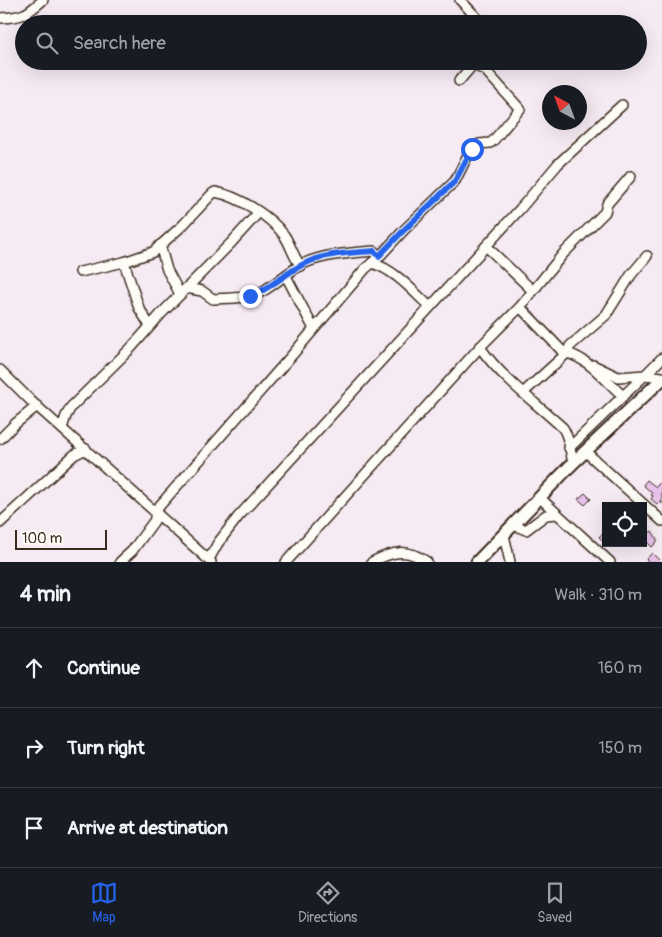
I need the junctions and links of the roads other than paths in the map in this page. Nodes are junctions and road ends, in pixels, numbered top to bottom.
1 (43, 0) edge
2 (460, 0) edge
3 (24, 15) edge
4 (474, 15) edge
5 (15, 17) edge
6 (0, 18) edge
7 (469, 70) edge
8 (485, 70) edge
9 (459, 81) dead end
10 (622, 105) dead end
11 (631, 176) dead end
12 (259, 212) junction
13 (160, 245) junction
14 (486, 246) junction
15 (379, 256) junction
16 (647, 256) dead end
17 (124, 262) junction
18 (372, 263) junction
19 (301, 266) junction
20 (80, 272) dead end
21 (286, 276) junction
22 (183, 291) junction
23 (533, 291) junction
24 (430, 307) junction
25 (520, 307) junction
26 (150, 326) junction
27 (314, 329) junction
28 (480, 347) junction
29 (566, 353) junction
30 (662, 358) edge
31 (584, 361) junction
32 (0, 370) edge
33 (645, 376) junction
34 (662, 378) edge
35 (524, 392) junction
36 (623, 396) junction
37 (38, 406) junction
38 (62, 428) junction
39 (0, 439) edge
40 (569, 448) junction
41 (86, 449) junction
42 (586, 452) junction
43 (573, 463) junction
44 (540, 498) junction
45 (155, 511) junction
46 (557, 514) junction
47 (661, 519) edge
48 (0, 523) edge
49 (514, 525) junction
50 (504, 535) junction
51 (210, 560) edge
52 (120, 562) edge
53 (286, 562) edge
54 (372, 562) edge
55 (427, 562) edge
56 (477, 562) edge
57 (510, 562) edge
58 (610, 562) edge

1 - 3 street
2 - 4 street
5 - 6 street
7 - 9 street
8 - 15 street
10 - 14 street
11 - 23 street
12 - 13 street
12 - 19 street
12 - 22 street
13 - 17 street
13 - 22 street
14 - 23 street
14 - 24 street
15 - 18 street
15 - 19 street
16 - 29 street
17 - 20 street
17 - 26 street
18 - 24 street
18 - 27 street
19 - 21 street
21 - 22 street
21 - 27 street
22 - 26 street
23 - 25 street
24 - 51 street
25 - 28 street
25 - 29 street
26 - 38 street
27 - 45 street
28 - 35 street
28 - 53 street
29 - 31 street
29 - 35 street
30 - 33 street
31 - 33 street
31 - 36 street
32 - 37 street
33 - 34 street
33 - 36 street
34 - 42 main road
35 - 40 street
36 - 40 street
37 - 38 street
37 - 39 street
38 - 41 street
40 - 43 street
41 - 45 street
41 - 48 street
42 - 43 main road
42 - 47 street
43 - 44 main road
44 - 46 street
44 - 49 main road
45 - 51 street
45 - 52 street
46 - 49 street
46 - 58 street
49 - 50 main road
50 - 56 main road
50 - 57 street
54 - 55 street

